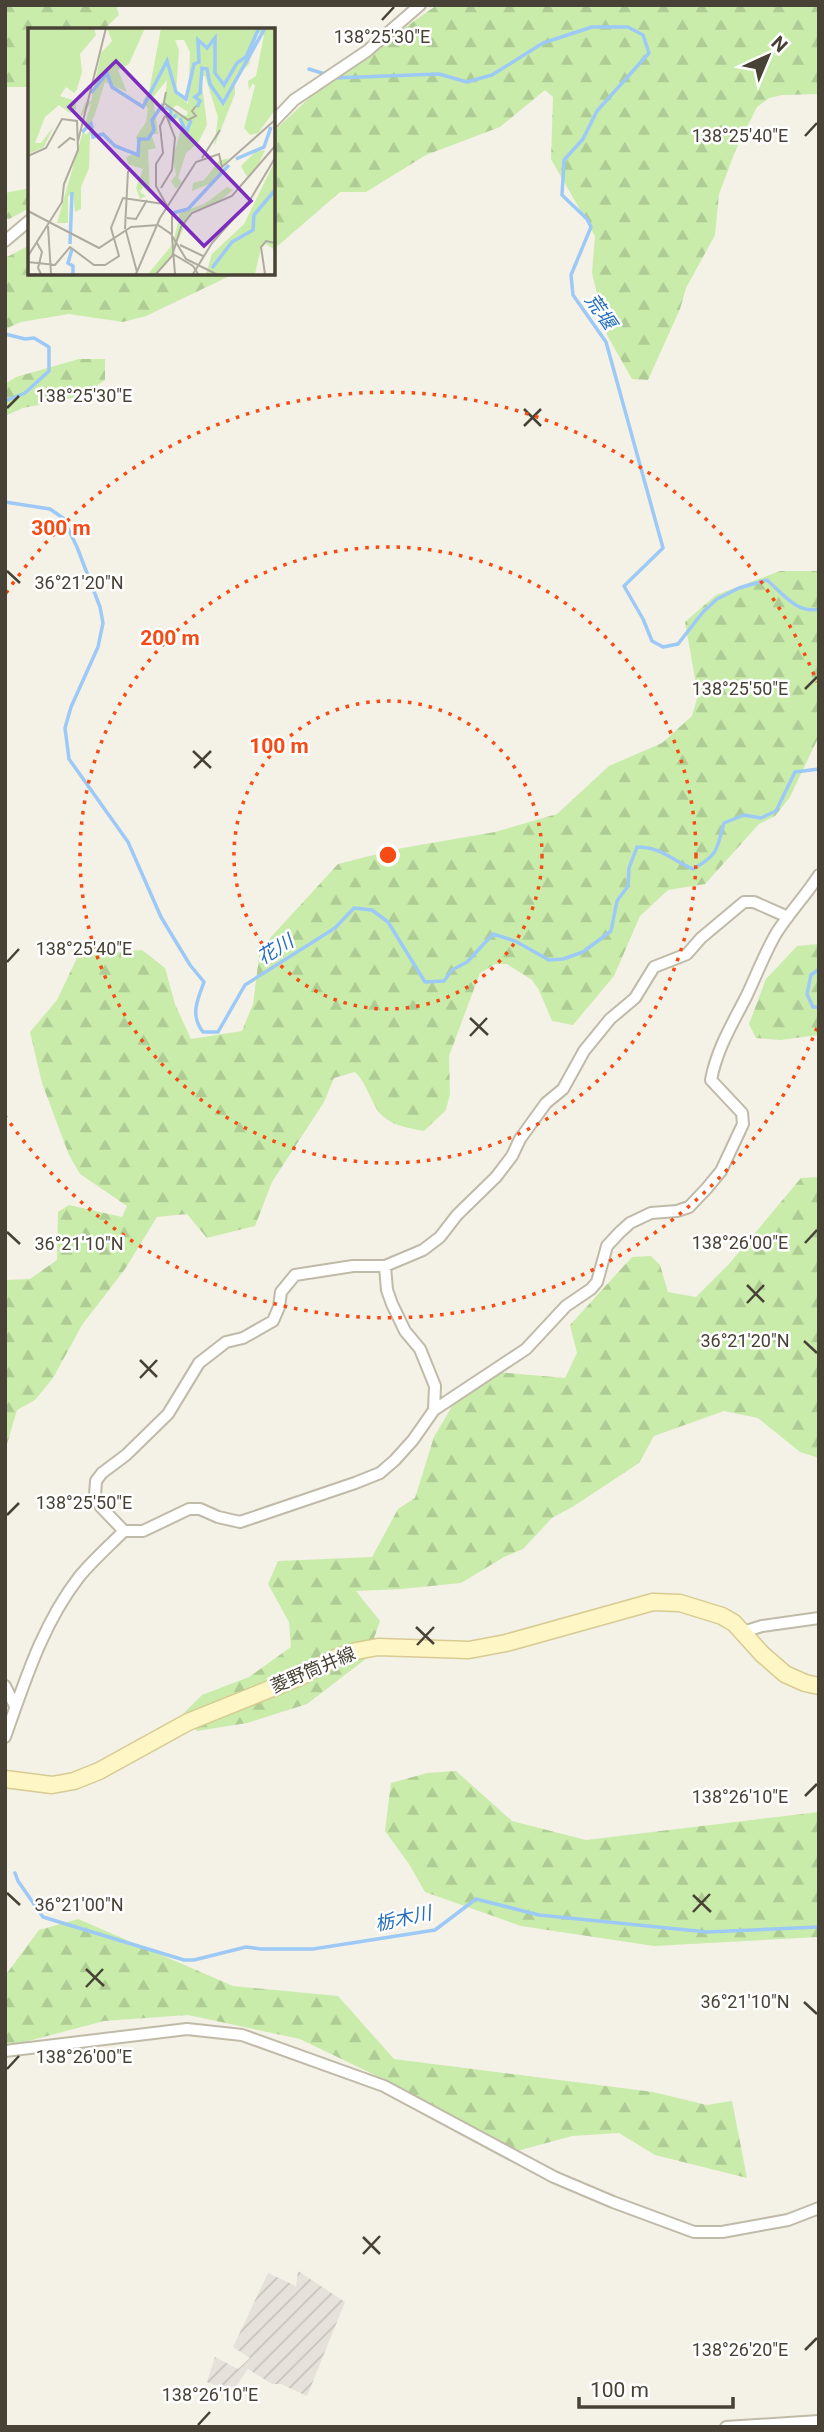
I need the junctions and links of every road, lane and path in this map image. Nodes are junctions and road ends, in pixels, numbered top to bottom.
1 (420, 5) edge
2 (275, 119) edge
3 (28, 222) edge
4 (5, 241) edge
5 (819, 875) edge
6 (788, 917) junction
7 (385, 1266) junction
8 (434, 1410) junction
9 (124, 1531) junction
10 (819, 1619) edge
11 (743, 1632) junction
12 (5, 1686) edge
13 (819, 1686) edge
14 (15, 1706) junction
15 (5, 1737) edge
16 (5, 1779) edge
17 (5, 2051) edge
18 (819, 2208) edge
19 (819, 2421) edge
20 (726, 2427) edge

1 - 2 street
3 - 4 street
5 - 6 street
6 - 7 street
6 - 8 street
7 - 8 street
7 - 9 street
8 - 9 street
9 - 14 street
10 - 11 street
11 - 13 main road, 菱野筒井線
11 - 16 main road, 菱野筒井線
12 - 14 street
14 - 15 street
17 - 18 street
19 - 20 street

